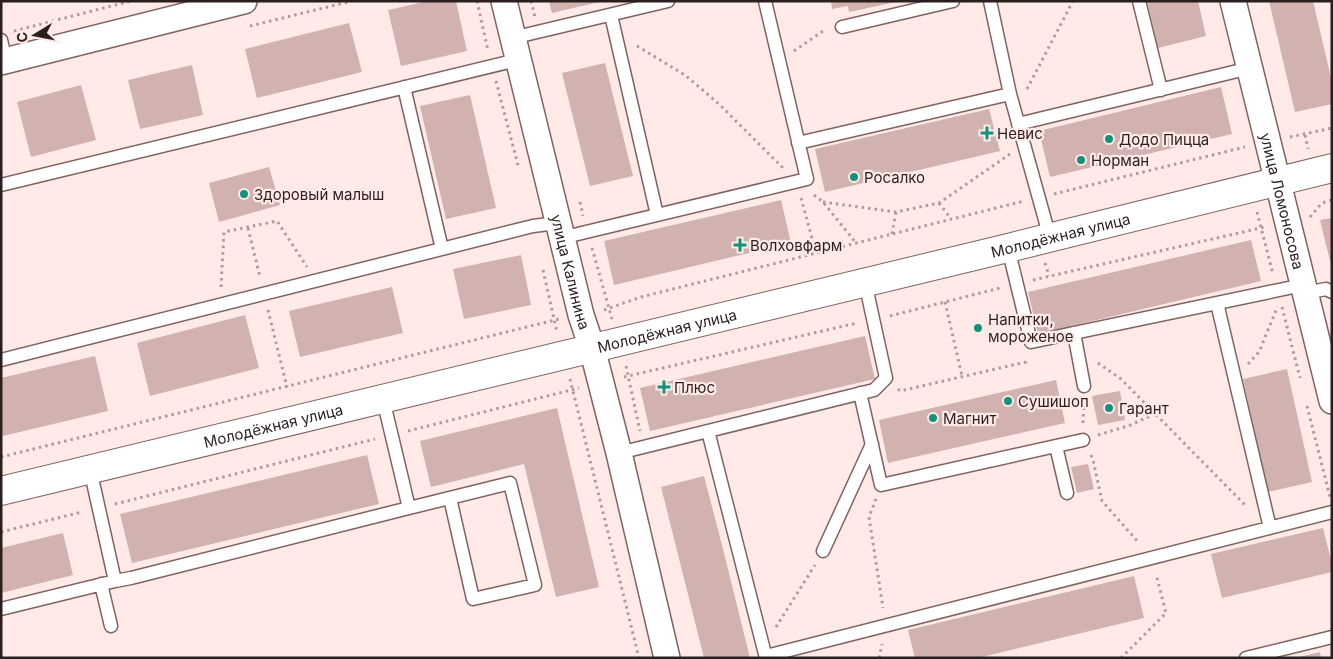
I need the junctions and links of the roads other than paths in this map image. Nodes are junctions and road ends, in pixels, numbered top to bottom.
1 (244, 1) edge
2 (504, 1) edge
3 (668, 1) edge
4 (765, 1) edge
5 (953, 1) edge
6 (990, 1) edge
7 (1139, 1) edge
8 (1233, 1) edge
9 (611, 15) junction
10 (842, 27) road end
11 (5, 49) edge
12 (515, 49) junction
13 (1250, 68) junction
14 (404, 87) junction
15 (1160, 90) junction
16 (1010, 94) junction
17 (1017, 118) junction
18 (798, 143) junction
19 (1332, 168) edge
20 (1279, 181) junction
21 (1, 185) edge
22 (657, 215) junction
23 (559, 230) junction
24 (1050, 238) junction
25 (1008, 248) junction
26 (442, 249) junction
27 (865, 282) junction
28 (1320, 289) edge
29 (1217, 303) junction
30 (1074, 333) junction
31 (592, 348) junction
32 (1, 360) edge
33 (1084, 386) road end
34 (860, 393) junction
35 (383, 399) junction
36 (1332, 401) edge
37 (708, 431) junction
38 (1083, 440) road end
39 (872, 444) junction
40 (1056, 446) junction
41 (620, 453) junction
42 (90, 469) junction
43 (1, 491) edge
44 (1067, 493) dead end
45 (450, 498) junction
46 (409, 508) junction
47 (1332, 512) edge
48 (1270, 528) junction
49 (823, 551) road end
50 (114, 581) junction
51 (101, 584) junction
52 (1, 609) edge
53 (111, 626) dead end
54 (1332, 638) edge
55 (765, 654) edge
56 (667, 658) edge
57 (1246, 658) edge

1 - 11 street
2 - 12 street, улица Калинина
3 - 9 lane
4 - 18 lane
5 - 10 lane
6 - 16 lane
7 - 15 lane
8 - 13 street, улица Ломоносова
9 - 12 lane
9 - 22 lane
12 - 14 lane
12 - 23 street, улица Калинина
13 - 15 lane
13 - 20 street, улица Ломоносова
14 - 21 lane
14 - 26 lane
15 - 17 lane
16 - 17 lane
16 - 18 lane
17 - 24 lane
18 - 22 lane
19 - 20 main road, Молодёжная улица
20 - 24 main road, Молодёжная улица
20 - 28 street, улица Ломоносова
22 - 23 lane
23 - 26 lane
23 - 31 street, улица Калинина
24 - 25 main road, Молодёжная улица
25 - 27 main road, Молодёжная улица
25 - 30 lane
26 - 32 lane
27 - 31 main road, Молодёжная улица
27 - 34 lane
28 - 29 lane
28 - 36 street, улица Ломоносова
29 - 30 lane
29 - 48 lane
30 - 33 lane
31 - 35 main road, Молодёжная улица
31 - 41 street, улица Калинина
34 - 37 lane
34 - 39 lane
35 - 42 main road, Молодёжная улица
35 - 46 lane
37 - 41 lane
37 - 55 lane
38 - 40 lane
39 - 40 lane
39 - 49 lane
40 - 44 lane
41 - 56 street, улица Калинина
42 - 43 main road, Молодёжная улица
42 - 50 lane
45 - 45 lane
45 - 46 lane
46 - 50 lane
47 - 48 lane
48 - 55 lane
50 - 51 lane
51 - 52 lane
51 - 53 lane
54 - 57 lane

